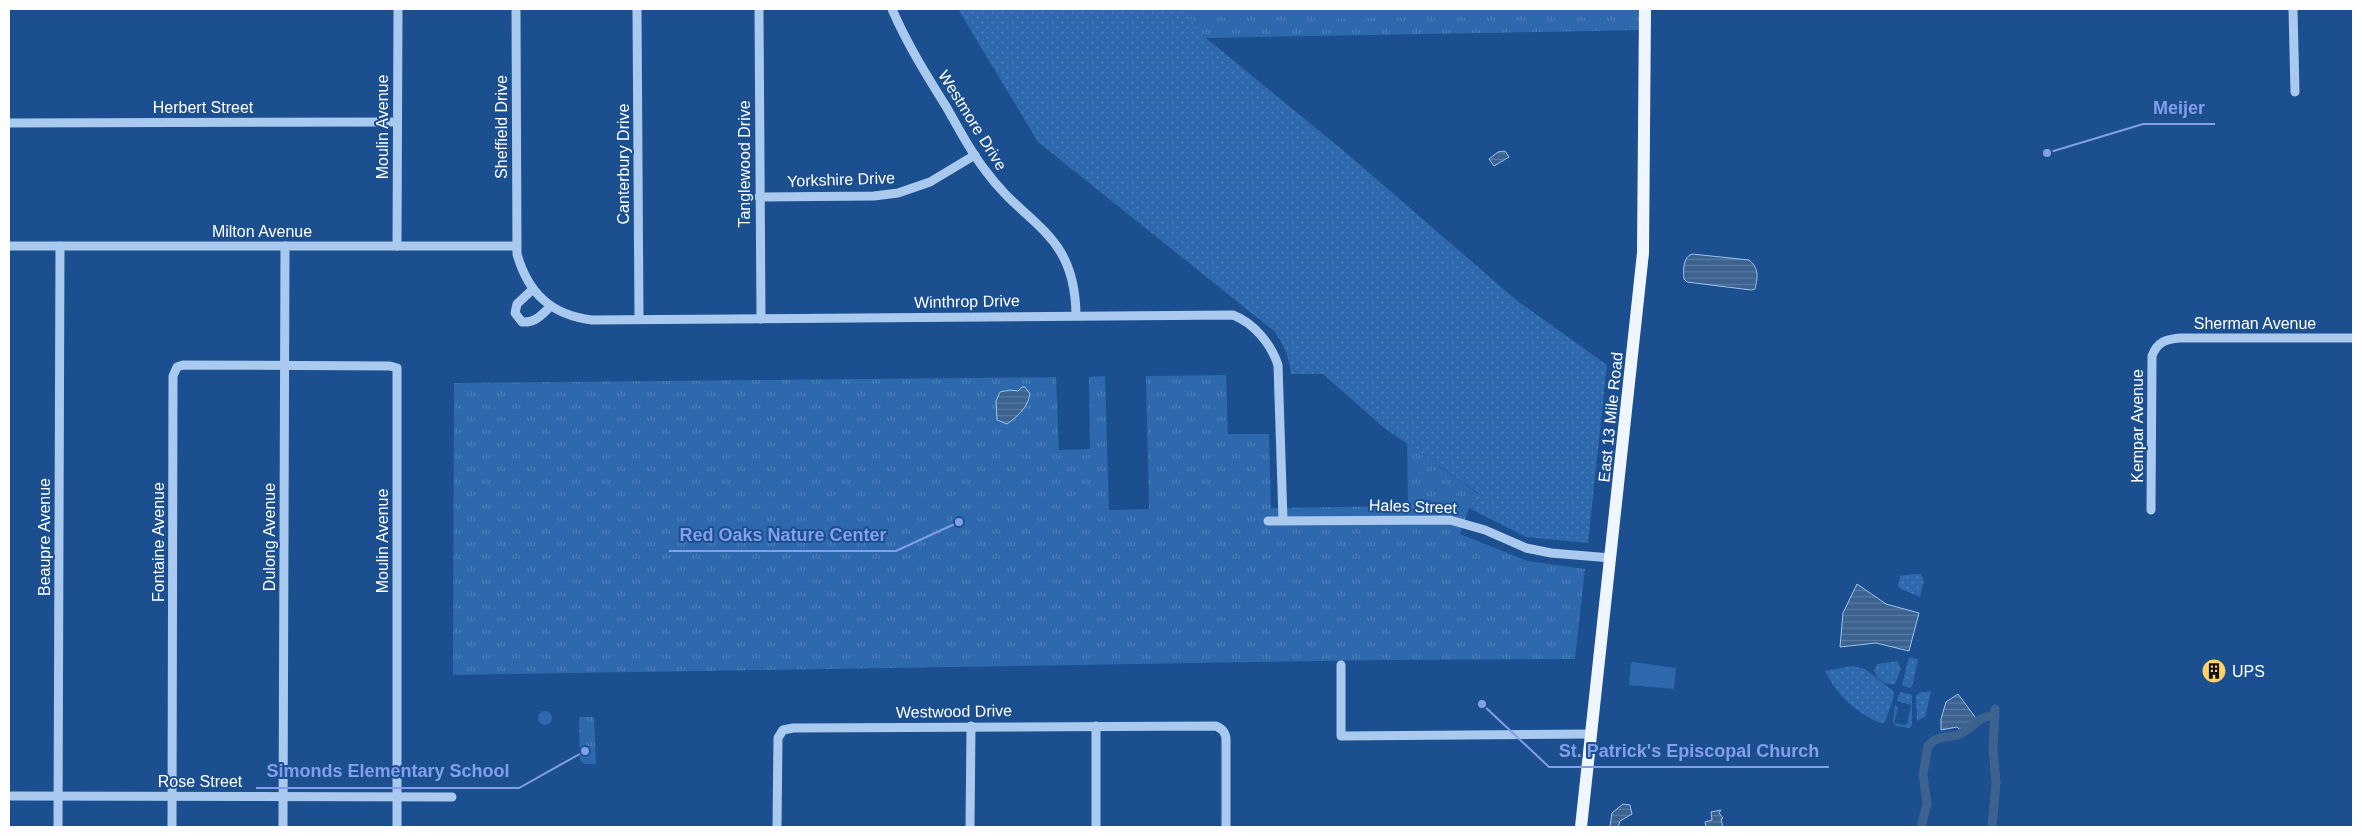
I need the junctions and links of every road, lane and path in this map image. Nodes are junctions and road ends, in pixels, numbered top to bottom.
1 (398, 9) edge
2 (516, 9) edge
3 (637, 9) edge
4 (759, 9) edge
5 (892, 9) edge
6 (1645, 9) edge
7 (2293, 9) edge
8 (2294, 92) dead end
9 (397, 122) junction
10 (9, 123) edge
11 (975, 155) junction
12 (759, 197) junction
13 (9, 246) edge
14 (60, 246) junction
15 (285, 246) junction
16 (397, 246) junction
17 (516, 246) junction
18 (533, 289) junction
19 (550, 306) junction
20 (1076, 315) junction
21 (640, 319) junction
22 (761, 319) junction
23 (2353, 338) edge
24 (2159, 344) joint
25 (284, 365) junction
26 (2151, 510) dead end
27 (1283, 520) junction
28 (1268, 521) dead end
29 (1611, 558) junction
30 (1341, 665) dead end
31 (971, 726) junction
32 (1096, 726) junction
33 (1591, 734) junction
34 (9, 796) edge
35 (58, 796) junction
36 (172, 796) junction
37 (283, 796) junction
38 (396, 796) junction
39 (452, 797) dead end
40 (58, 827) edge
41 (172, 827) edge
42 (283, 827) edge
43 (396, 827) edge
44 (777, 827) edge
45 (970, 827) edge
46 (1096, 827) edge
47 (1226, 827) edge
48 (1581, 827) edge

1 - 9 street, Moulin Avenue
2 - 17 street, Sheffield Drive
3 - 21 street, Canterbury Drive
4 - 12 street, Tanglewood Drive
5 - 11 street, Westmore Drive
6 - 29 main road, East 13 Mile Road
7 - 8 street
9 - 10 street, Herbert Street
9 - 16 street, Moulin Avenue
11 - 12 street, Yorkshire Drive
11 - 20 street, Westmore Drive
12 - 22 street, Tanglewood Drive
13 - 14 street, Milton Avenue
14 - 15 street, Milton Avenue
14 - 35 street, Beaupre Avenue
15 - 16 street, Milton Avenue
15 - 25 street, Dulong Avenue
16 - 17 street, Milton Avenue
17 - 18 street, Winthrop Drive
18 - 19 street, Winthrop Drive
18 - 19 street
19 - 21 street, Winthrop Drive
20 - 22 street, Winthrop Drive
20 - 27 street, Winthrop Drive
21 - 22 street, Winthrop Drive
23 - 24 street, Sherman Avenue
24 - 26 street, Kempar Avenue
25 - 36 street, Fontaine Avenue
25 - 37 street, Dulong Avenue
25 - 38 street, Moulin Avenue
27 - 28 street, Hales Street
27 - 29 street, Hales Street
29 - 33 main road, East 13 Mile Road
30 - 33 street
31 - 32 street, Westwood Drive
31 - 44 street, Westwood Drive
31 - 45 street
32 - 46 street
32 - 47 street, Westwood Drive
33 - 48 main road, East 13 Mile Road
34 - 35 street, Rose Street
35 - 36 street, Rose Street
35 - 40 street, Beaupre Avenue
36 - 37 street, Rose Street
36 - 41 street, Fontaine Avenue
37 - 38 street, Rose Street
37 - 42 street, Dulong Avenue
38 - 39 street, Rose Street
38 - 43 street, Moulin Avenue

